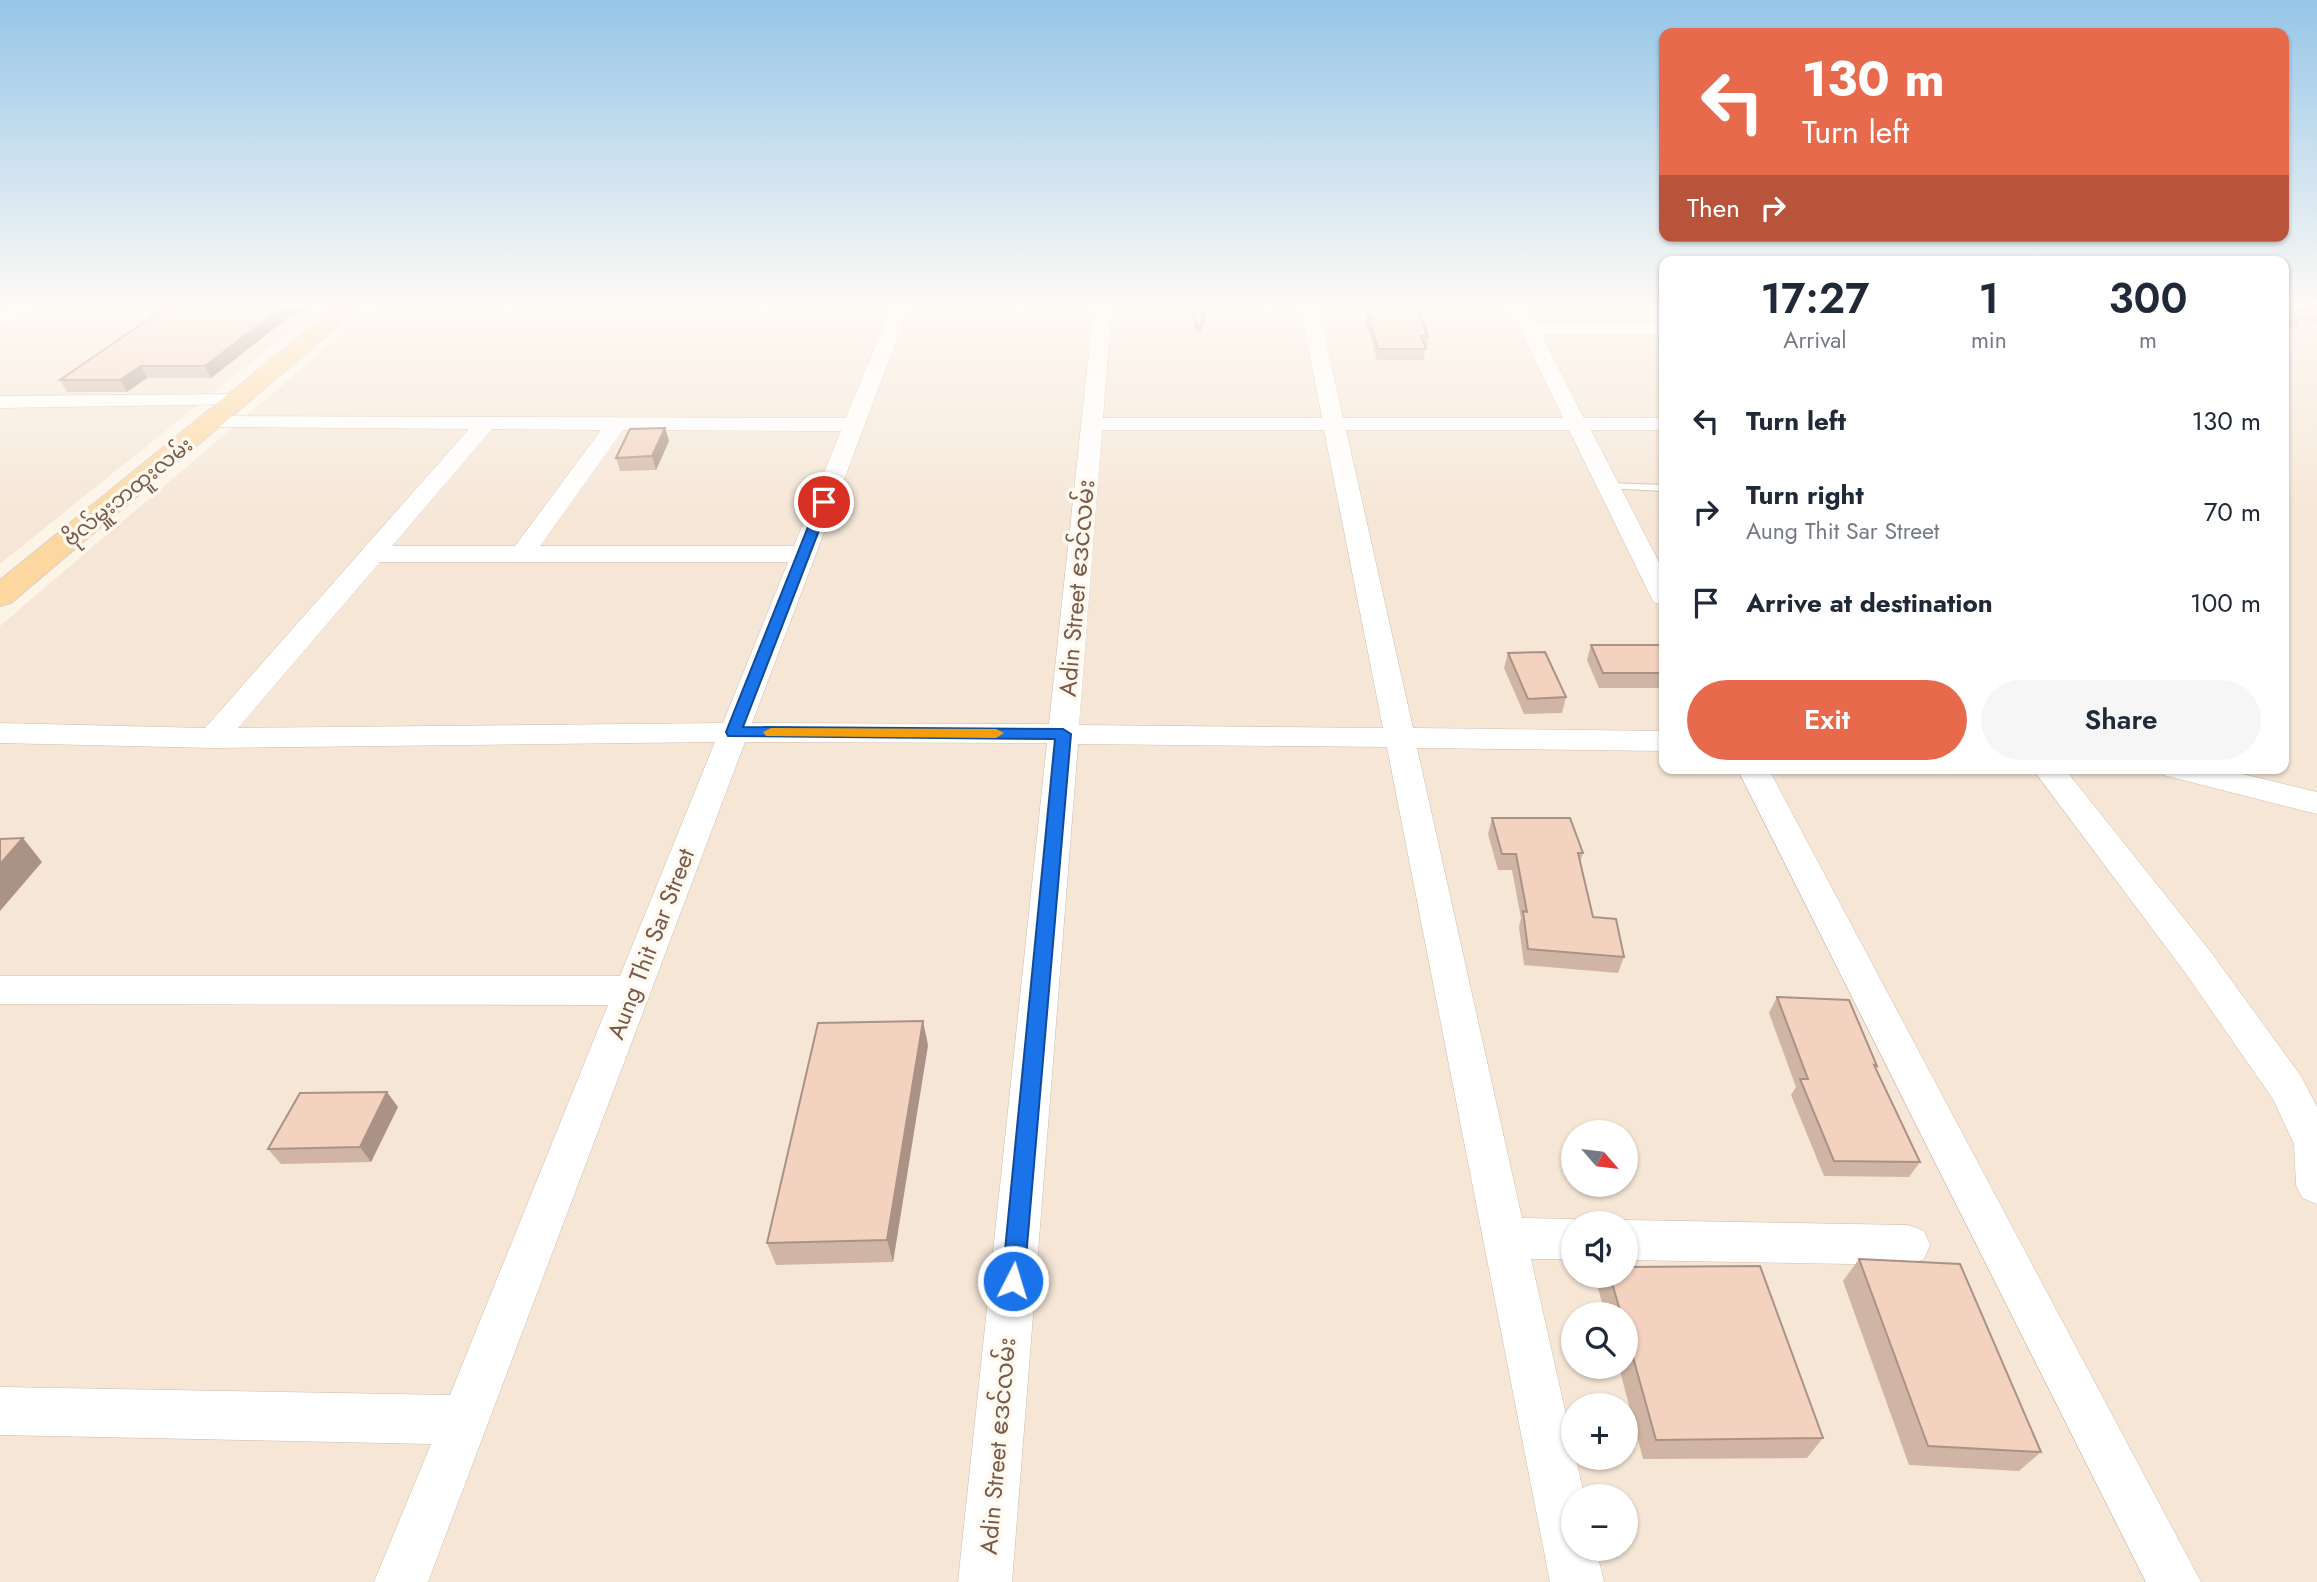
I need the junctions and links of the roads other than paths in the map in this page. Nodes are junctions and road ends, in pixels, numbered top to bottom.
1 (69, 379) edge
2 (264, 379) edge
3 (872, 379) edge
4 (1096, 379) edge
5 (1325, 379) edge
6 (1554, 379) edge
7 (239, 400) junction
8 (36, 402) junction
9 (5, 411) edge
10 (215, 421) junction
11 (486, 423) junction
12 (617, 423) junction
13 (1334, 423) junction
14 (1092, 424) junction
15 (1576, 424) junction
16 (1659, 424) edge
17 (854, 425) junction
18 (1608, 486) junction
19 (1659, 488) edge
20 (373, 554) junction
21 (522, 554) junction
22 (803, 554) junction
23 (1659, 587) edge
24 (0, 596) edge
25 (734, 732) junction
26 (0, 733) edge
27 (1063, 734) junction
28 (213, 738) junction
29 (1400, 740) junction
30 (1659, 741) edge
31 (1755, 774) edge
32 (2053, 774) edge
33 (2200, 774) edge
34 (2307, 799) edge
35 (632, 991) junction
36 (2, 993) edge
37 (2317, 1185) edge
38 (1505, 1238) junction
39 (1561, 1239) edge
40 (1638, 1240) edge
41 (1908, 1245) dead end
42 (0, 1411) edge
43 (464, 1420) junction
44 (401, 1582) edge
45 (985, 1582) edge
46 (1577, 1582) edge
47 (2174, 1582) edge

1 - 8 street
2 - 7 main road, ဗိုလ်မှူးဘထူးလမ်း
3 - 17 street, Aung Thit Sar Street
4 - 14 street, Adin Street ဧဒင်လမ်း
5 - 13 street
6 - 15 street
7 - 8 street
7 - 10 main road, ဗိုလ်မှူးဘထူးလမ်း
8 - 9 street
10 - 11 street
10 - 24 main road, ဗိုလ်မှူးဘထူးလမ်း
11 - 12 street
11 - 20 street
12 - 17 street
12 - 21 street
13 - 14 street
13 - 15 street
13 - 29 street
14 - 27 street, Adin Street ဧဒင်လမ်း
15 - 16 street
15 - 18 street
17 - 22 street, Aung Thit Sar Street
18 - 19 lane
18 - 23 street
20 - 21 street
20 - 28 street
21 - 22 street
22 - 25 street, Aung Thit Sar Street
25 - 27 street
25 - 28 street
25 - 35 street, Aung Thit Sar Street
26 - 28 street
27 - 29 street
27 - 45 street, Adin Street ဧဒင်လမ်း
29 - 30 street
29 - 38 street
31 - 47 street
32 - 37 street
33 - 34 street
35 - 36 street
35 - 43 street, Aung Thit Sar Street
38 - 39 street
38 - 46 street
40 - 41 street
42 - 43 street
43 - 44 street, Aung Thit Sar Street

